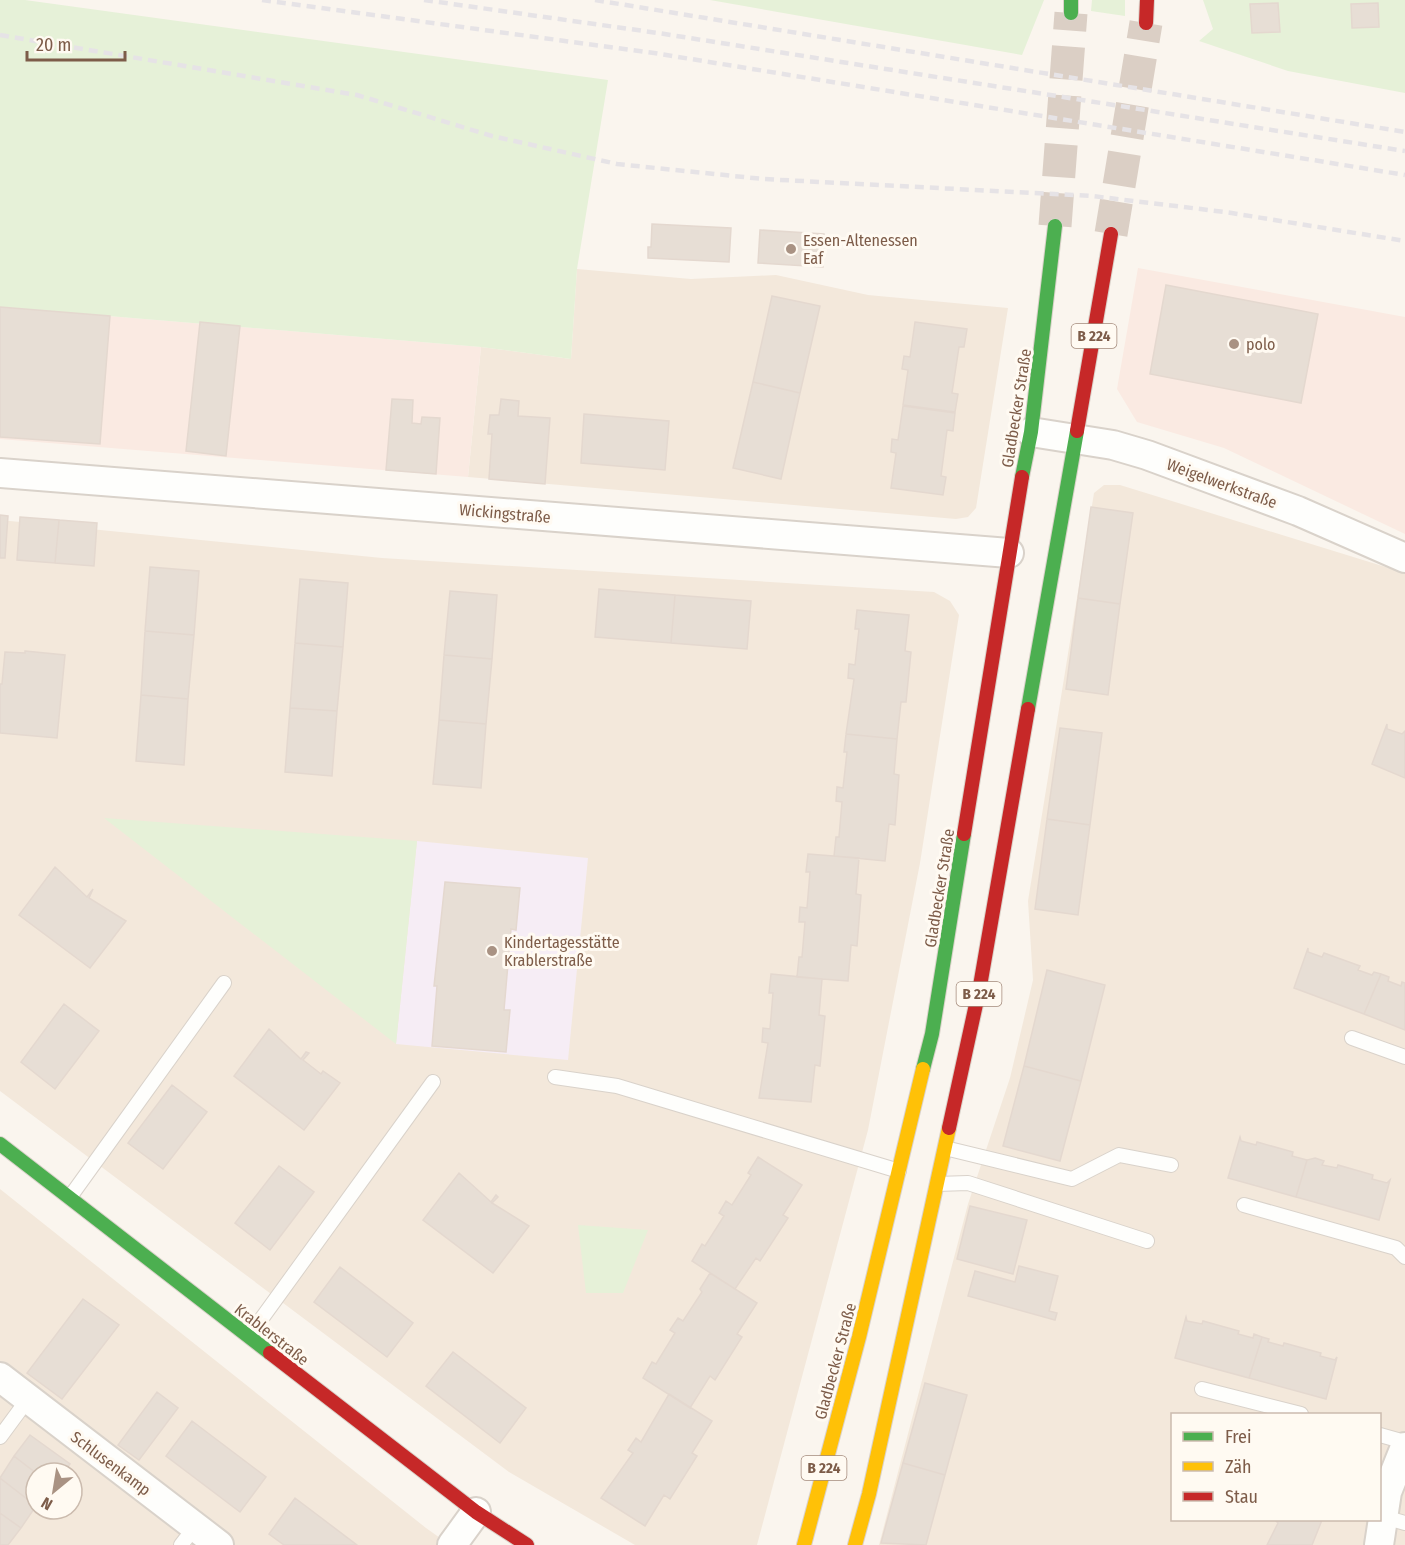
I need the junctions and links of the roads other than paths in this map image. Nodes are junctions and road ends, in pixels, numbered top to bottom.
1 (1147, 0) edge
2 (1146, 23) tunnel mouth
3 (1054, 226) tunnel mouth
4 (1111, 234) tunnel mouth
5 (1031, 432) junction
6 (1077, 439) junction
7 (0, 473) edge
8 (1009, 553) junction
9 (1405, 558) edge
10 (224, 984) dead end
11 (1352, 1038) dead end
12 (1405, 1057) edge
13 (555, 1077) dead end
14 (433, 1082) dead end
15 (0, 1144) edge
16 (945, 1148) junction
17 (1171, 1165) dead end
18 (899, 1171) junction
19 (937, 1184) junction
20 (70, 1197) junction
21 (1244, 1205) dead end
22 (1147, 1240) dead end
23 (1405, 1257) edge
24 (249, 1336) junction
25 (0, 1377) edge
26 (1202, 1389) dead end
27 (28, 1399) junction
28 (1297, 1413) edge
29 (1381, 1435) edge
30 (0, 1437) edge
31 (1405, 1442) edge
32 (1405, 1447) edge
33 (476, 1512) junction
34 (1394, 1520) edge
35 (188, 1536) edge
36 (219, 1545) edge
37 (452, 1545) edge
38 (527, 1545) edge
39 (804, 1545) edge
40 (855, 1545) edge
41 (1379, 1545) edge

1 - 2 main road
3 - 5 main road, Gladbecker Straße / B 224
4 - 6 main road, B 224
5 - 6 street, Weigelwerkstraße
5 - 8 main road, Gladbecker Straße / B 224
6 - 9 street, Weigelwerkstraße
6 - 16 main road, B 224
7 - 8 street, Wickingstraße
8 - 18 main road, Gladbecker Straße / B 224
10 - 20 lane
11 - 12 lane
13 - 18 lane
14 - 24 lane
15 - 20 main road, Krablerstraße
16 - 17 lane
16 - 19 main road, B 224
18 - 39 main road, Gladbecker Straße / B 224
19 - 22 lane
19 - 40 main road, B 224
20 - 24 main road, Krablerstraße
21 - 23 lane
24 - 33 main road, Krablerstraße
25 - 27 street, Schlusenkamp
26 - 28 lane
27 - 30 lane
27 - 35 street, Schlusenkamp
29 - 31 lane
32 - 34 street
33 - 37 street
33 - 38 main road, Krablerstraße
34 - 41 street
35 - 36 street, Schlusenkamp

